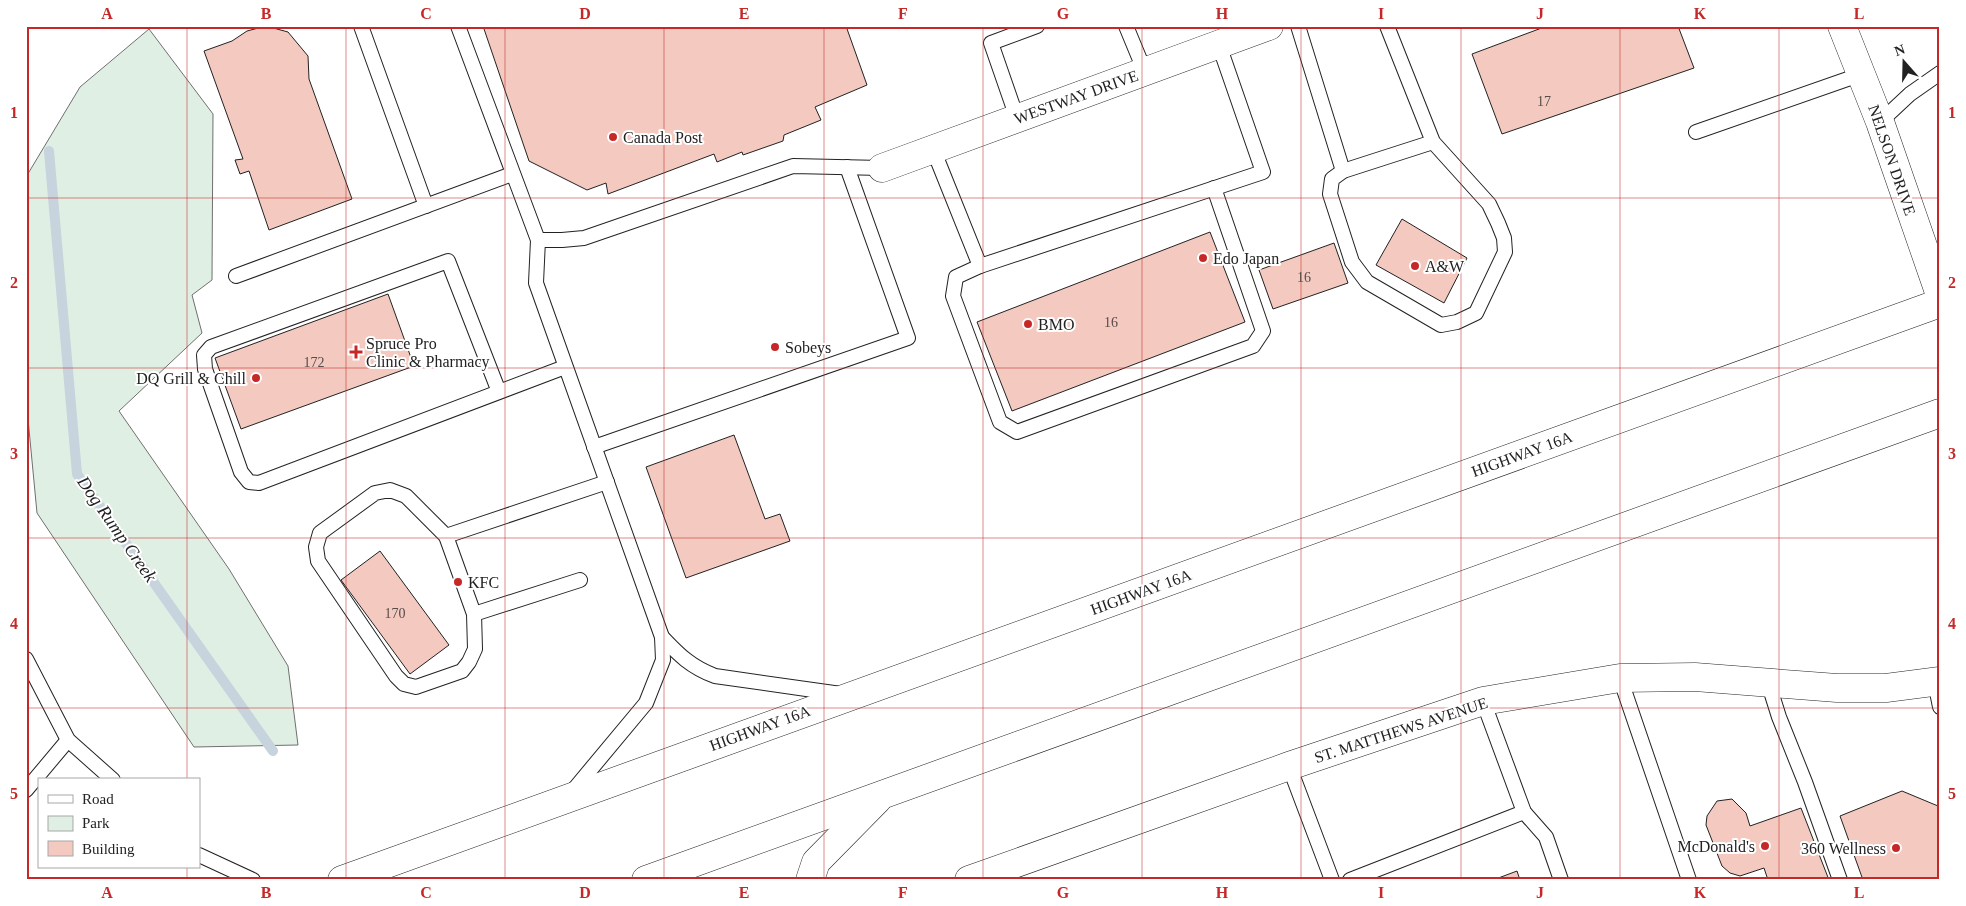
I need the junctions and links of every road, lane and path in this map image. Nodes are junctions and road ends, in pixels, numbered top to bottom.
1 (361, 26) edge
2 (458, 26) edge
3 (1037, 26) edge
4 (1126, 26) edge
5 (1298, 26) edge
6 (1387, 26) edge
7 (1842, 26) edge
8 (1254, 29) edge
9 (1219, 45) junction
10 (1145, 72) junction
11 (1940, 72) edge
12 (1862, 74) junction
13 (1016, 118) junction
14 (1880, 122) junction
15 (1696, 132) dead end
16 (1433, 142) junction
17 (934, 149) junction
18 (847, 167) junction
19 (882, 168) joint
20 (1343, 171) junction
21 (512, 174) junction
22 (1214, 188) junction
23 (426, 206) junction
24 (538, 240) junction
25 (980, 266) junction
26 (236, 276) dead end
27 (1940, 295) edge
28 (1940, 303) edge
29 (566, 367) junction
30 (499, 392) junction
31 (1940, 413) edge
32 (594, 447) junction
33 (607, 482) junction
34 (446, 536) junction
35 (580, 580) dead end
36 (474, 614) junction
37 (662, 637) junction
38 (26, 659) edge
39 (1620, 678) junction
40 (1768, 682) junction
41 (1938, 690) edge
42 (850, 696) junction
43 (1483, 701) junction
44 (68, 740) junction
45 (1289, 766) junction
46 (111, 778) edge
47 (26, 790) edge
48 (883, 794) junction
49 (565, 799) junction
50 (1524, 812) junction
51 (200, 855) edge
52 (253, 880) edge
53 (342, 880) edge
54 (646, 880) edge
55 (810, 880) edge
56 (969, 880) edge
57 (1332, 880) edge
58 (1350, 880) edge
59 (1561, 880) edge
60 (1689, 880) edge
61 (1840, 880) edge

1 - 23 lane
2 - 21 lane
3 - 13 lane
4 - 10 lane
5 - 20 lane
6 - 16 lane
7 - 12 main road, NELSON DRIVE
8 - 9 main road, WESTWAY DRIVE
9 - 10 main road, WESTWAY DRIVE
9 - 22 lane
10 - 13 main road, WESTWAY DRIVE
11 - 14 lane
12 - 14 main road, NELSON DRIVE
12 - 15 lane
13 - 17 main road, WESTWAY DRIVE
14 - 27 main road, NELSON DRIVE
16 - 20 lane
16 - 20 lane
17 - 19 main road, WESTWAY DRIVE
17 - 25 lane
18 - 19 lane
18 - 24 lane
18 - 32 lane
21 - 23 lane
21 - 24 lane
22 - 25 lane
22 - 25 lane
23 - 26 lane
24 - 29 lane
28 - 42 main road, HIGHWAY 16A
29 - 30 lane
29 - 32 lane
30 - 30 lane
31 - 48 main road
32 - 33 lane
33 - 34 lane
33 - 37 lane
34 - 36 lane
34 - 36 lane
35 - 36 lane
37 - 42 lane
37 - 49 lane
38 - 44 lane
39 - 40 main road, ST. MATTHEWS AVENUE
39 - 43 main road, ST. MATTHEWS AVENUE
39 - 60 lane
40 - 41 main road, ST. MATTHEWS AVENUE
40 - 61 lane
42 - 49 main road, HIGHWAY 16A
43 - 45 main road, ST. MATTHEWS AVENUE
43 - 50 lane
44 - 46 lane
44 - 47 lane
45 - 56 main road, ST. MATTHEWS AVENUE
45 - 57 lane
48 - 54 main road
48 - 55 main road
49 - 53 main road, HIGHWAY 16A
50 - 58 lane
50 - 59 lane
51 - 52 lane

